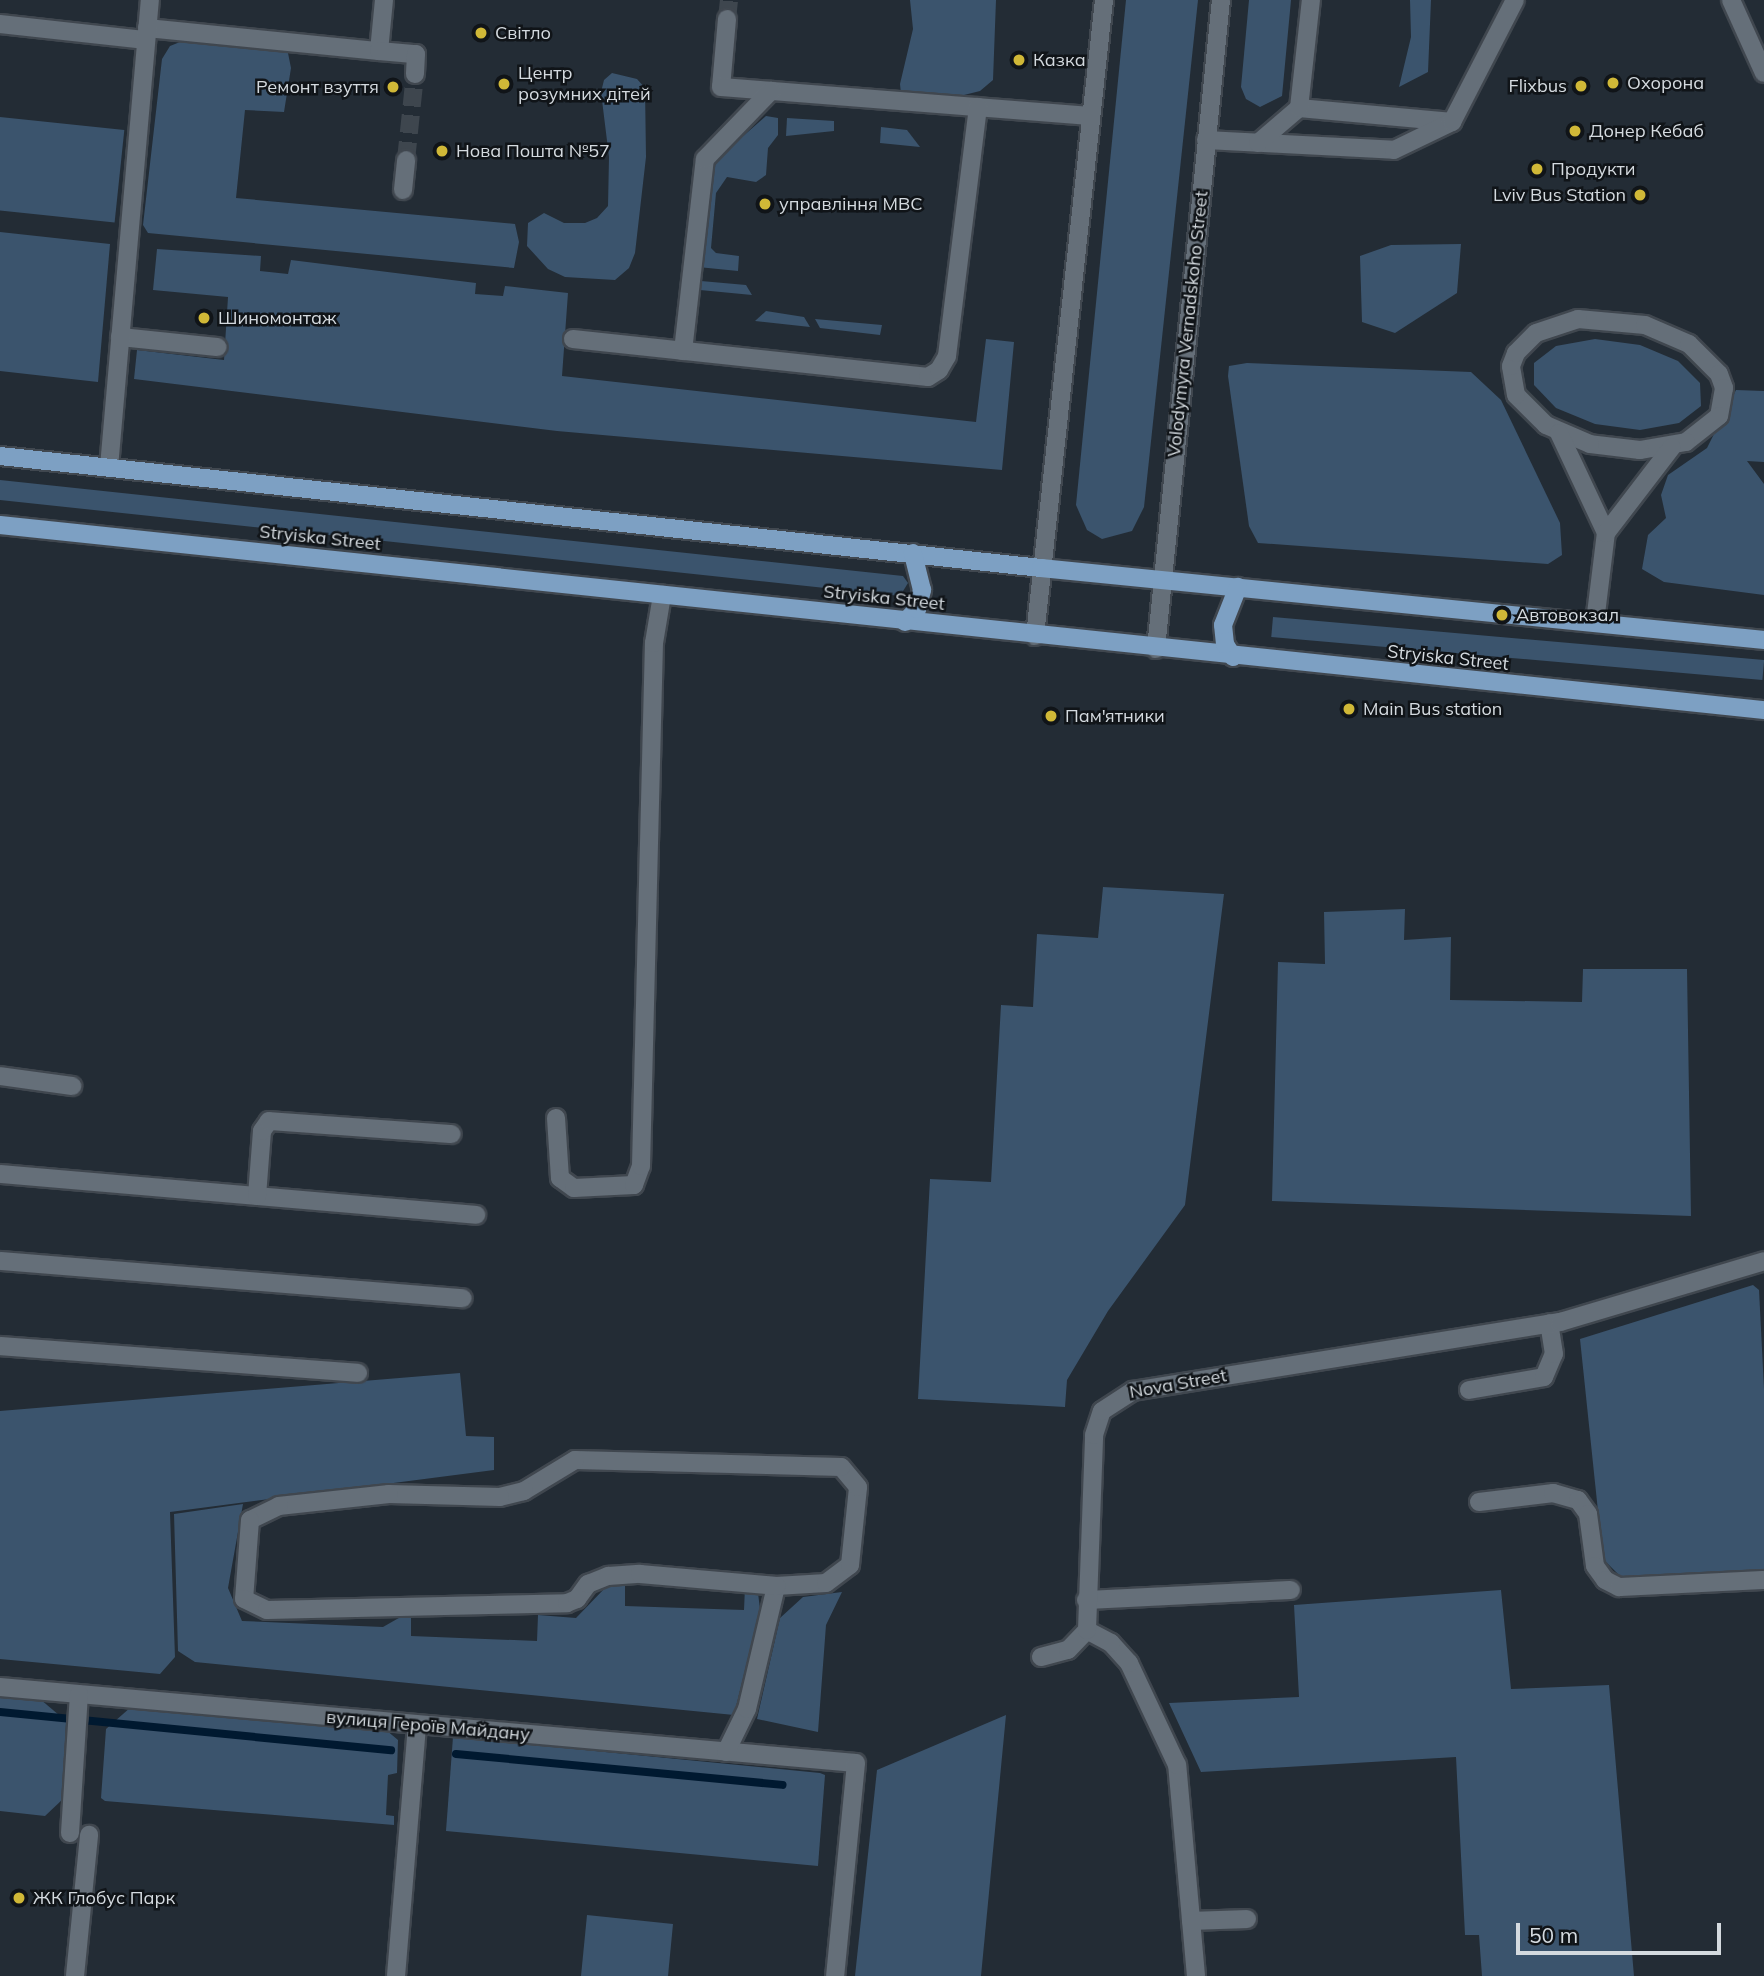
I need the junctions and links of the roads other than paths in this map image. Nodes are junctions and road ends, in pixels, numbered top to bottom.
1 (149, 0) edge
2 (384, 0) edge
3 (1104, 0) edge
4 (1221, 0) edge
5 (1311, 0) edge
6 (1515, 0) edge
7 (1731, 0) edge
8 (727, 19) tunnel mouth
9 (0, 24) edge
10 (147, 34) junction
11 (379, 51) junction
12 (1764, 73) edge
13 (415, 74) tunnel mouth
14 (771, 91) junction
15 (978, 107) junction
16 (1299, 108) junction
17 (1091, 116) junction
18 (1452, 122) junction
19 (1206, 140) junction
20 (1258, 143) junction
21 (406, 160) tunnel mouth
22 (403, 190) dead end
23 (120, 337) junction
24 (573, 339) dead end
25 (217, 347) dead end
26 (683, 351) junction
27 (1559, 433) junction
28 (1672, 447) junction
29 (0, 456) edge
30 (109, 467) junction
31 (0, 525) edge
32 (1606, 533) junction
33 (913, 553) junction
34 (1041, 568) junction
35 (1163, 580) junction
36 (1238, 587) junction
37 (662, 595) junction
38 (905, 622) junction
39 (1595, 622) junction
40 (1035, 636) junction
41 (1764, 640) edge
42 (1156, 649) junction
43 (1233, 657) junction
44 (1764, 710) edge
45 (0, 1076) edge
46 (72, 1086) dead end
47 (556, 1118) dead end
48 (452, 1134) dead end
49 (0, 1174) edge
50 (257, 1196) junction
51 (476, 1215) dead end
52 (0, 1261) edge
53 (1764, 1261) edge
54 (463, 1298) dead end
55 (1549, 1323) junction
56 (0, 1346) edge
57 (358, 1373) dead end
58 (1469, 1390) dead end
59 (1479, 1502) dead end
60 (1764, 1580) edge
61 (776, 1586) junction
62 (1291, 1590) dead end
63 (1086, 1600) junction
64 (1087, 1630) junction
65 (1041, 1657) dead end
66 (0, 1687) edge
67 (79, 1700) junction
68 (417, 1725) junction
69 (726, 1752) junction
70 (70, 1833) dead end
71 (89, 1835) dead end
72 (1247, 1919) dead end
73 (1191, 1921) junction
74 (75, 1976) edge
75 (396, 1976) edge
76 (835, 1976) edge
77 (1196, 1976) edge

1 - 10 street
2 - 11 street
3 - 17 street
4 - 19 street, Volodymyra Vernadskoho Street
5 - 16 street
6 - 18 street
7 - 12 street
8 - 14 street
9 - 10 street
10 - 11 street
10 - 23 street
11 - 13 street
14 - 15 street
14 - 26 street
15 - 17 street
15 - 26 street
16 - 18 street
16 - 20 street
17 - 34 street
18 - 20 street
19 - 20 street
19 - 35 street, Volodymyra Vernadskoho Street
21 - 22 street
23 - 25 street
23 - 30 street
24 - 26 street
27 - 28 street
27 - 28 street
27 - 32 street
28 - 32 street
29 - 30 main road
30 - 33 main road
31 - 37 main road, Stryiska Street
32 - 39 street
33 - 34 main road
33 - 38 main road
34 - 35 main road
34 - 40 street
35 - 36 main road
35 - 42 street, Volodymyra Vernadskoho Street
36 - 39 main road
36 - 43 main road
37 - 38 main road, Stryiska Street
37 - 47 street
38 - 40 main road, Stryiska Street
39 - 41 main road
40 - 42 main road, Stryiska Street
42 - 43 main road, Stryiska Street
43 - 44 main road, Stryiska Street
45 - 46 street
48 - 50 street
49 - 50 street
50 - 51 street
52 - 54 street
53 - 55 street, Nova Street
55 - 58 street
55 - 63 street, Nova Street
56 - 57 street
59 - 60 street
61 - 61 street
61 - 69 street
62 - 63 street
63 - 64 street, Nova Street
64 - 65 street
64 - 73 street
66 - 67 street, вулиця Героїв Майдану
67 - 68 street, вулиця Героїв Майдану
67 - 70 street
68 - 69 street, вулиця Героїв Майдану
68 - 75 street
69 - 76 street, вулиця Героїв Майдану
71 - 74 street
72 - 73 street
73 - 77 street

